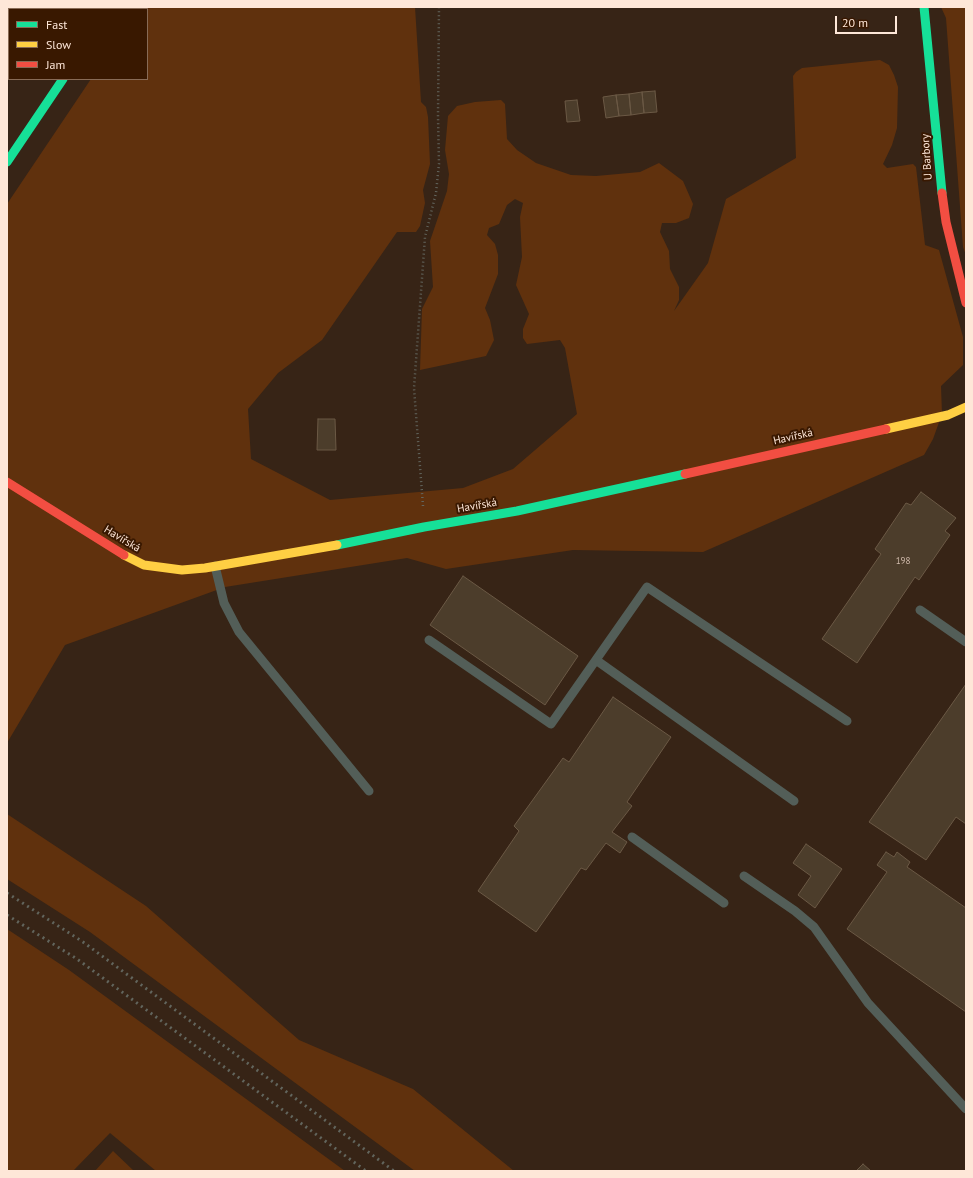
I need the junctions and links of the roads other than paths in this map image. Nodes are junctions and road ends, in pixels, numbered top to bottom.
1 (924, 7) edge
2 (62, 80) edge
3 (7, 162) edge
4 (966, 303) edge
5 (966, 407) edge
6 (7, 482) edge
7 (215, 566) junction
8 (920, 610) dead end
9 (428, 640) dead end
10 (966, 642) edge
11 (596, 660) junction
12 (847, 721) dead end
13 (369, 791) dead end
14 (794, 801) dead end
15 (632, 837) dead end
16 (744, 876) dead end
17 (724, 904) dead end
18 (966, 1109) edge

1 - 4 street, U Barbory
2 - 3 street
5 - 7 street, Havířská
6 - 7 street, Havířská
7 - 13 lane
8 - 10 lane
9 - 11 lane
11 - 12 lane
11 - 14 lane
15 - 17 lane
16 - 18 lane

